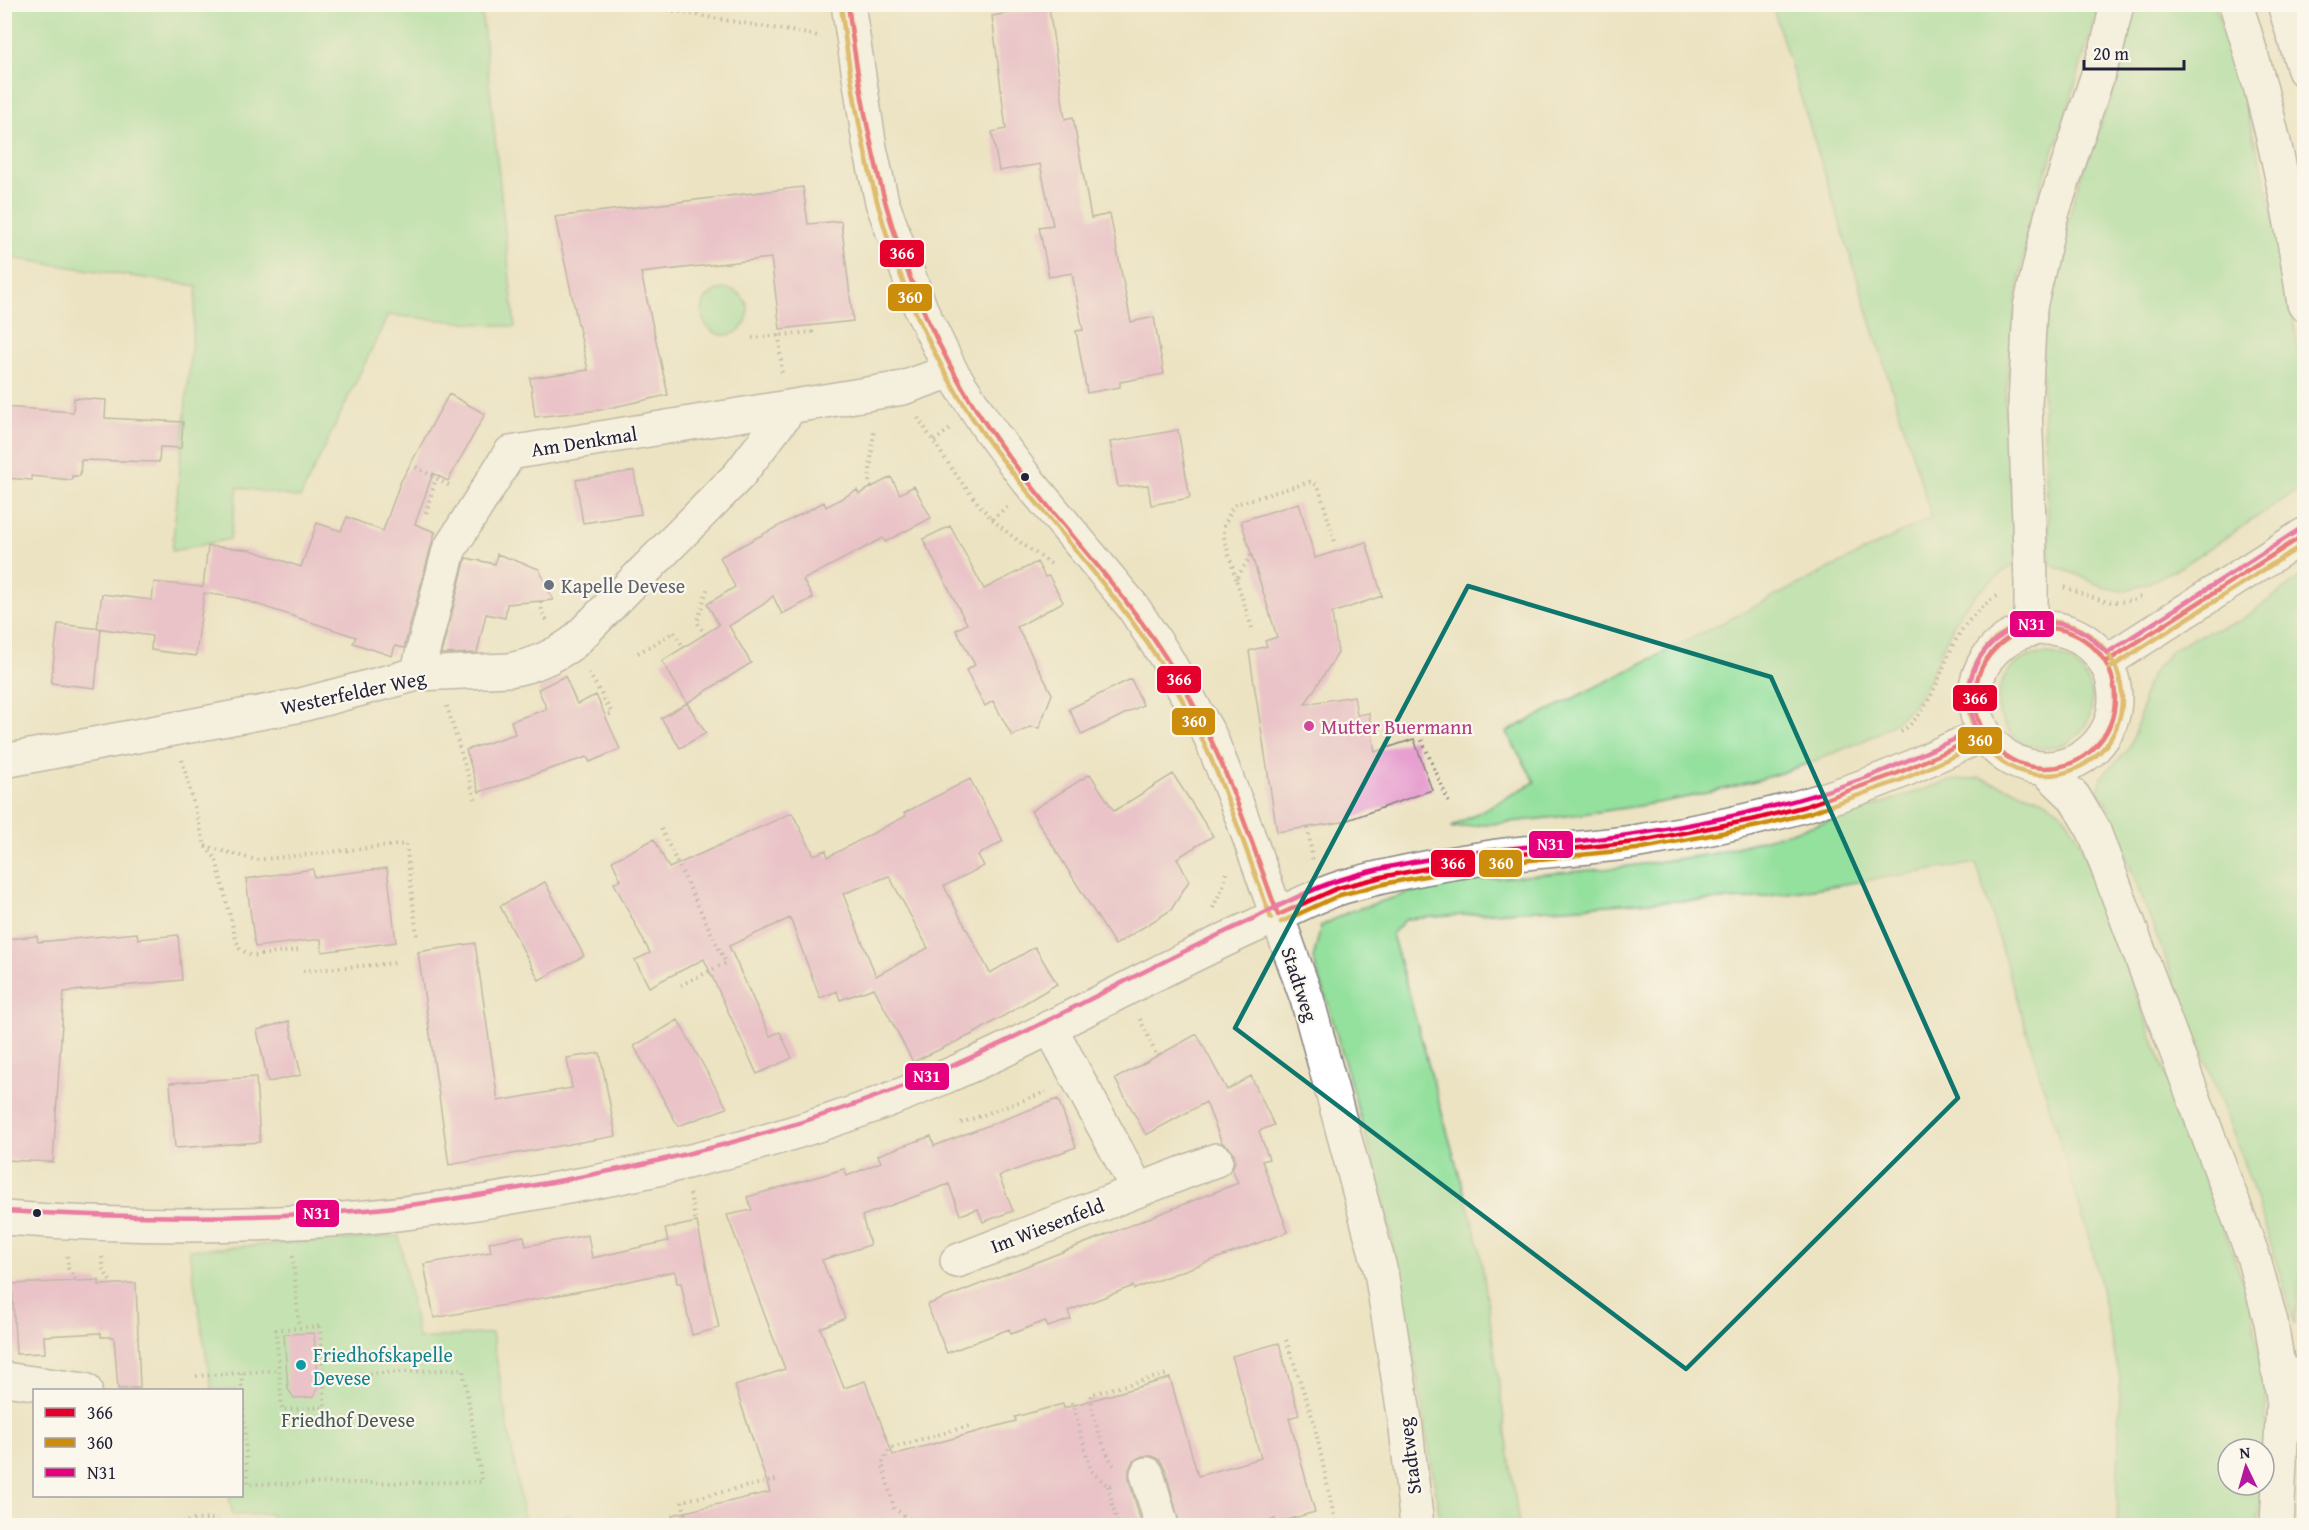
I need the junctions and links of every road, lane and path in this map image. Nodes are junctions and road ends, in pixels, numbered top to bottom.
1 (632, 4) edge
2 (848, 4) edge
3 (2117, 4) edge
4 (2236, 4) edge
5 (2284, 4) edge
6 (853, 42) junction
7 (2304, 70) edge
8 (2304, 304) edge
9 (812, 326) dead end
10 (779, 335) junction
11 (752, 338) dead end
12 (951, 371) junction
13 (903, 388) junction
14 (787, 396) junction
15 (955, 425) dead end
16 (874, 428) dead end
17 (934, 441) junction
18 (416, 467) dead end
19 (436, 478) junction
20 (872, 487) dead end
21 (457, 490) dead end
22 (1014, 502) dead end
23 (426, 513) dead end
24 (992, 519) junction
25 (2294, 542) edge
26 (1336, 545) dead end
27 (1252, 554) dead end
28 (1058, 569) dead end
29 (1236, 579) junction
30 (2031, 583) junction
31 (708, 587) dead end
32 (2146, 594) dead end
33 (1252, 628) dead end
34 (2031, 630) junction
35 (705, 635) dead end
36 (684, 648) dead end
37 (638, 653) dead end
38 (2106, 662) junction
39 (588, 670) dead end
40 (417, 674) junction
41 (445, 696) dead end
42 (606, 716) dead end
43 (1985, 734) junction
44 (1898, 735) dead end
45 (1422, 740) dead end
46 (181, 758) dead end
47 (4, 761) edge
48 (2045, 769) junction
49 (475, 799) dead end
50 (1449, 803) dead end
51 (1308, 828) dead end
52 (661, 829) dead end
53 (205, 846) junction
54 (1323, 864) dead end
55 (1226, 869) dead end
56 (1213, 909) dead end
57 (1278, 915) junction
58 (417, 936) dead end
59 (299, 950) dead end
60 (395, 963) dead end
61 (303, 971) dead end
62 (681, 985) dead end
63 (1050, 1027) junction
64 (1047, 1091) dead end
65 (961, 1123) dead end
66 (1216, 1160) dead end
67 (1138, 1190) junction
68 (690, 1192) dead end
69 (4, 1218) edge
70 (696, 1223) dead end
71 (292, 1249) dead end
72 (957, 1261) dead end
73 (68, 1268) dead end
74 (104, 1271) dead end
75 (76, 1281) dead end
76 (112, 1284) dead end
77 (299, 1328) junction
78 (1286, 1340) dead end
79 (279, 1370) junction
80 (2304, 1372) edge
81 (241, 1373) junction
82 (1168, 1374) dead end
83 (196, 1376) dead end
84 (323, 1376) junction
85 (4, 1379) edge
86 (78, 1389) edge
87 (242, 1389) edge
88 (1072, 1402) dead end
89 (243, 1405) edge
90 (969, 1426) dead end
91 (780, 1479) dead end
92 (1144, 1479) junction
93 (1108, 1486) junction
94 (217, 1519) dead end
95 (99, 1526) edge
96 (113, 1526) edge
97 (176, 1526) edge
98 (688, 1526) edge
99 (919, 1526) edge
100 (1118, 1526) edge
101 (1162, 1526) edge
102 (1336, 1526) edge
103 (1417, 1526) edge
104 (2278, 1526) edge

1 - 6 path
2 - 6 main road, Stadtweg
3 - 30 main road
4 - 8 main road
5 - 7 main road
6 - 12 main road, Stadtweg
9 - 10 path
10 - 11 path
10 - 14 path
12 - 13 main road
12 - 57 main road, Stadtweg
13 - 14 main road
13 - 17 path
14 - 40 main road, Westerfelder Weg
14 - 40 main road, Am Denkmal
15 - 17 path
16 - 20 path
17 - 24 path
18 - 19 path
19 - 21 path
19 - 23 path
22 - 24 path
24 - 28 path
25 - 38 main road
26 - 29 path
27 - 29 path
29 - 33 path
30 - 32 path
30 - 34 main road
30 - 44 path
31 - 35 path
34 - 38 main road
34 - 43 main road
36 - 37 path
38 - 48 main road
39 - 42 path
40 - 47 main road, Westerfelder Weg
41 - 49 path
43 - 48 main road
43 - 57 main road
45 - 50 path
46 - 53 path
48 - 104 main road
51 - 54 path
52 - 62 path
53 - 58 path
53 - 59 path
55 - 56 path
57 - 63 main road
57 - 103 main road, Stadtweg
60 - 61 path
63 - 67 main road
63 - 69 main road
64 - 65 path
66 - 67 main road, Im Wiesenfeld
67 - 72 main road, Im Wiesenfeld
68 - 70 path
71 - 77 path
73 - 75 path
74 - 76 path
77 - 79 path
77 - 84 path
78 - 102 path
79 - 81 path
79 - 84 path
80 - 104 main road
81 - 83 path
81 - 87 path
82 - 92 path
84 - 89 path
85 - 86 main road
88 - 93 path
90 - 99 path
91 - 98 path
92 - 93 path
92 - 101 main road
93 - 100 path
94 - 97 path
95 - 96 path

